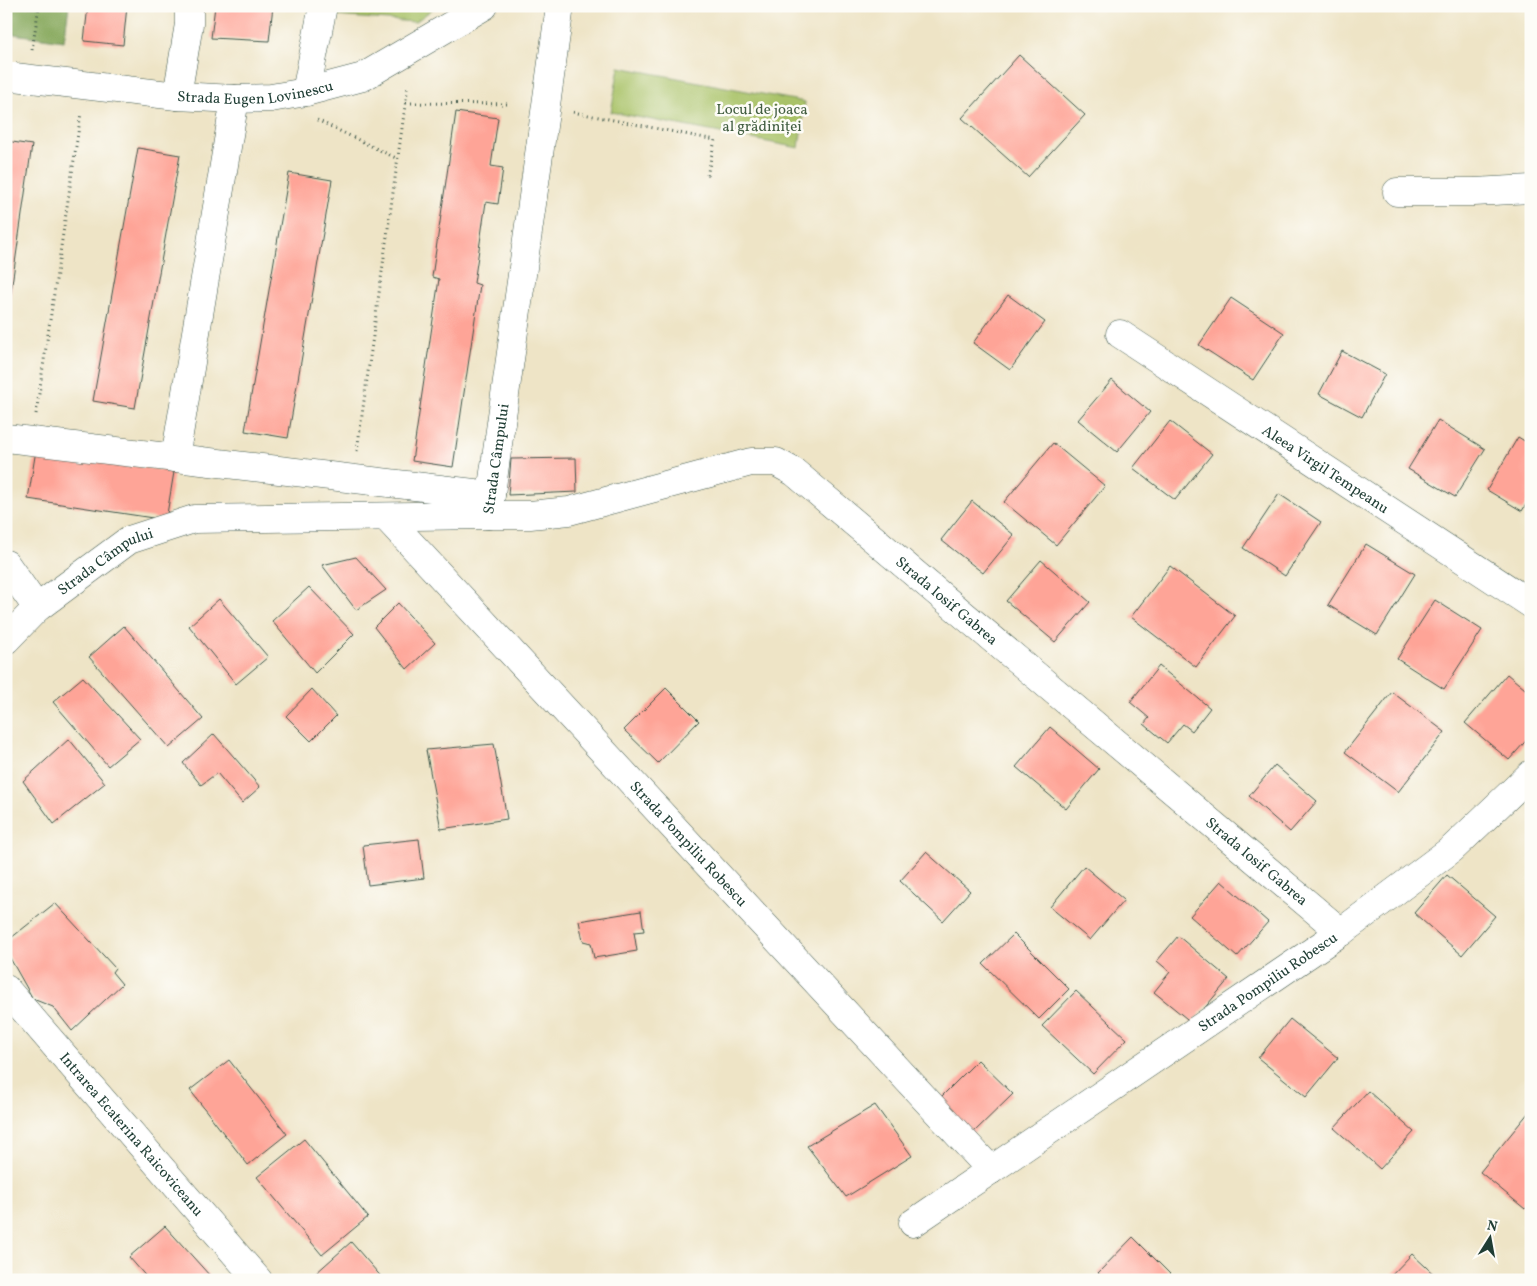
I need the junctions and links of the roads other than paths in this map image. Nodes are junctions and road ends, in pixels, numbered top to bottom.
1 (189, 6) edge
2 (322, 6) edge
3 (484, 6) edge
4 (560, 6) edge
5 (17, 78) edge
6 (306, 92) junction
7 (177, 96) junction
8 (235, 99) junction
9 (1531, 190) edge
10 (1397, 192) dead end
11 (1120, 334) dead end
12 (6, 438) edge
13 (175, 458) junction
14 (490, 505) junction
15 (387, 518) junction
16 (6, 564) edge
17 (1531, 604) edge
18 (38, 608) junction
19 (6, 640) edge
20 (1531, 774) edge
21 (1342, 932) junction
22 (6, 988) edge
23 (990, 1170) junction
24 (913, 1223) dead end
25 (258, 1280) edge

1 - 7 street
2 - 6 street
3 - 6 street, Strada Eugen Lovinescu
4 - 14 street, Strada Câmpului
5 - 7 street, Strada Eugen Lovinescu
6 - 8 street, Strada Eugen Lovinescu
7 - 8 street, Strada Eugen Lovinescu
8 - 13 street
9 - 10 street
11 - 17 street, Aleea Virgil Tempeanu
12 - 13 street
13 - 14 street
14 - 15 street, Strada Câmpului
14 - 21 street, Strada Iosif Gabrea
15 - 18 street, Strada Câmpului
15 - 23 street, Strada Pompiliu Robescu
16 - 18 street
18 - 19 street, Strada Câmpului
20 - 21 street, Strada Pompiliu Robescu
21 - 23 street, Strada Pompiliu Robescu
22 - 25 street, Intrarea Ecaterina Raicoviceanu
23 - 24 street, Strada Pompiliu Robescu

